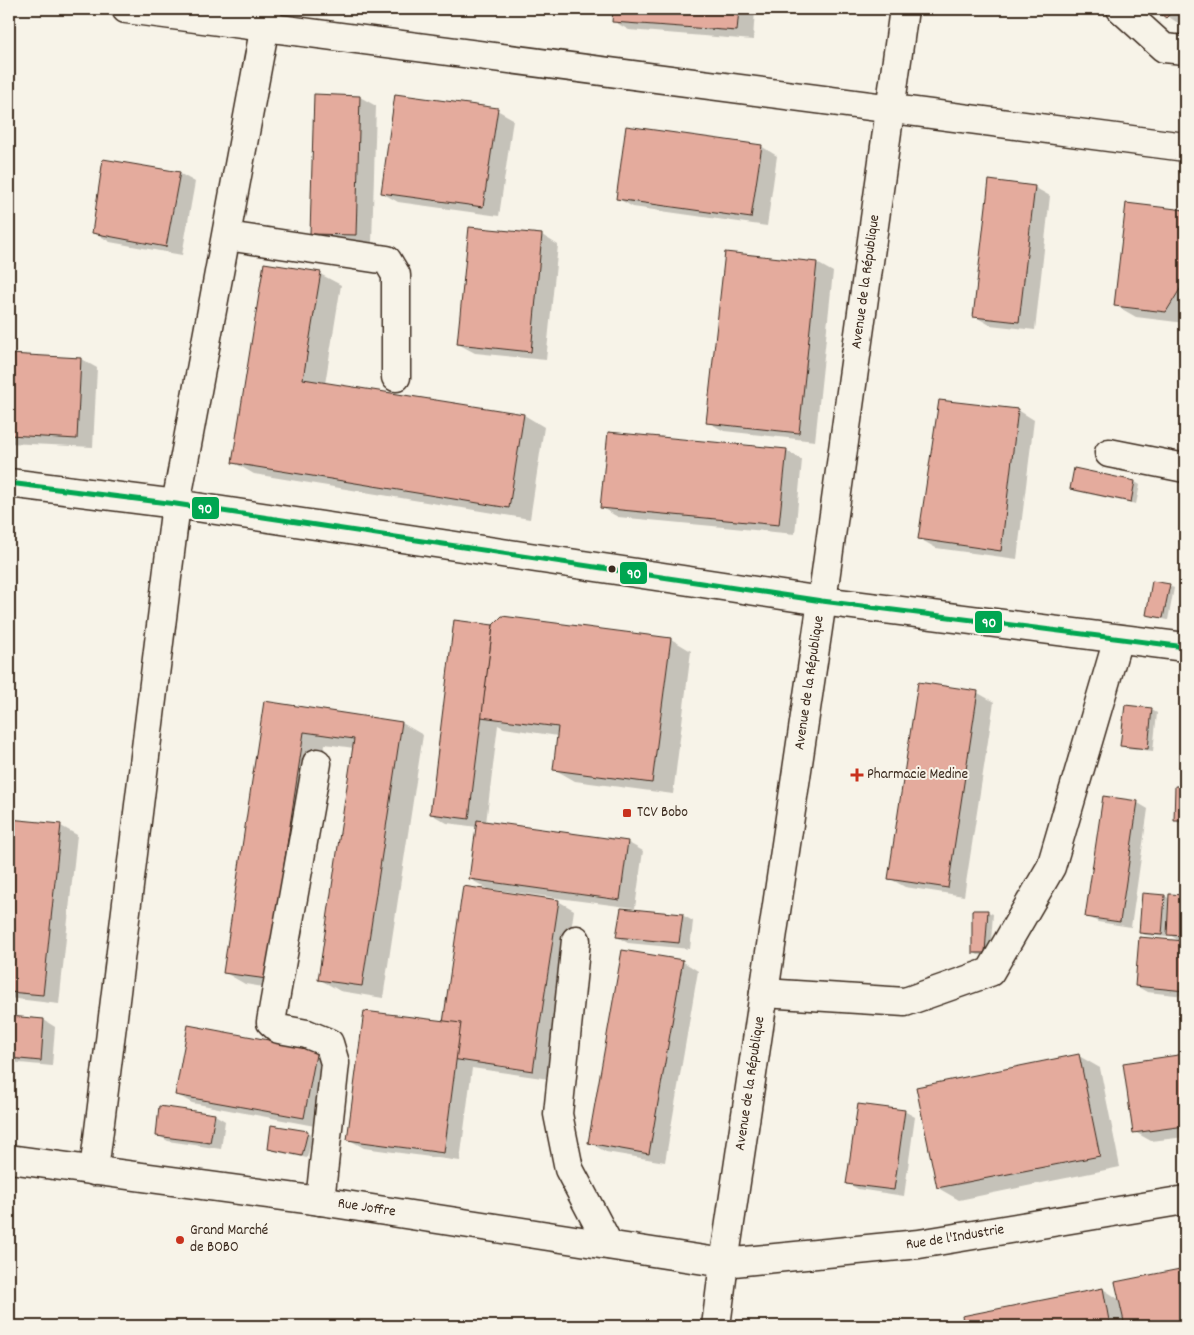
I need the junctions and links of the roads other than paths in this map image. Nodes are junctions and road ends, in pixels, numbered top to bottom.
1 (126, 9) edge
2 (904, 9) edge
3 (1121, 9) edge
4 (267, 18) edge
5 (1185, 50) edge
6 (890, 108) junction
7 (1185, 146) edge
8 (226, 236) junction
9 (396, 377) dead end
10 (1109, 453) dead end
11 (1185, 468) edge
12 (9, 483) edge
13 (176, 504) junction
14 (822, 601) junction
15 (1118, 639) junction
16 (1185, 647) edge
17 (317, 763) dead end
18 (576, 940) dead end
19 (764, 993) junction
20 (9, 1159) edge
21 (94, 1172) junction
22 (1185, 1200) edge
23 (320, 1201) junction
24 (609, 1245) junction
25 (724, 1263) junction
26 (716, 1326) edge

1 - 4 street
2 - 6 street, Avenue de la République
3 - 5 street
4 - 6 street
4 - 8 street
6 - 7 street
6 - 14 street, Avenue de la République
8 - 9 street
8 - 13 street
10 - 11 street
12 - 13 street
13 - 14 street
13 - 21 street
14 - 15 street
14 - 19 street, Avenue de la République
15 - 16 street
15 - 19 street
17 - 23 street
18 - 24 street
19 - 25 street, Avenue de la République
20 - 21 street, Rue Joffre
21 - 23 street, Rue Joffre
22 - 25 street, Rue de l'Industrie
23 - 24 street, Rue Joffre
24 - 25 street, Rue Joffre
25 - 26 street, Avenue de la République

